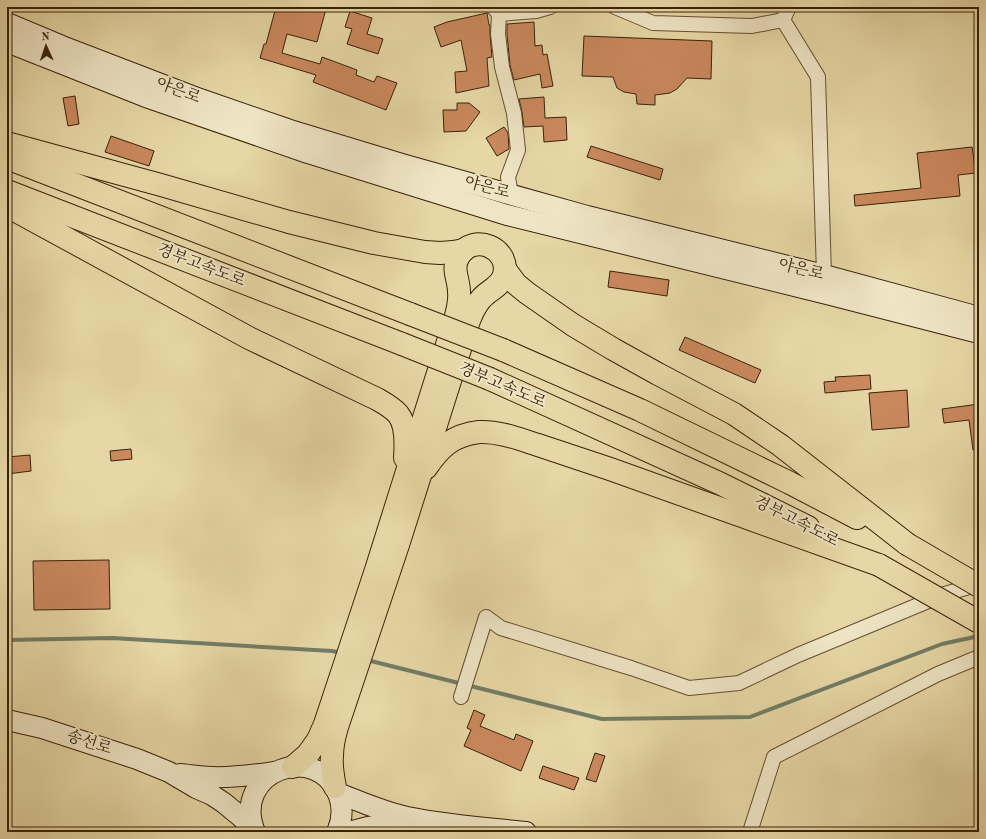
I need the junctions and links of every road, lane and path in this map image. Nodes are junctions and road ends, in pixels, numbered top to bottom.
1 (550, 7) edge
2 (615, 7) edge
3 (789, 7) edge
4 (496, 10) edge
5 (783, 20) junction
6 (7, 23) edge
7 (7, 42) edge
8 (7, 143) edge
9 (7, 158) edge
10 (7, 191) edge
11 (511, 195) junction
12 (7, 206) edge
13 (464, 250) junction
14 (504, 269) junction
15 (824, 276) junction
16 (979, 317) edge
17 (979, 334) edge
18 (411, 481) junction
19 (907, 544) junction
20 (879, 565) junction
21 (979, 585) edge
22 (979, 622) edge
23 (979, 656) edge
24 (345, 684) junction
25 (461, 697) dead end
26 (7, 720) edge
27 (284, 769) junction
28 (169, 772) junction
29 (336, 790) junction
30 (451, 824) junction
31 (255, 832) edge
32 (337, 832) edge
33 (349, 832) edge
34 (526, 832) edge
35 (750, 832) edge

1 - 4 street
2 - 5 street
3 - 5 street
4 - 11 street
5 - 15 street
6 - 11 main road, 야은로
7 - 17 main road, 야은로
8 - 13 highway
9 - 19 highway, 경부고속도로, bridge
10 - 20 highway, 경부고속도로, bridge
11 - 15 main road, 야은로
12 - 18 highway
13 - 14 highway
13 - 18 highway
14 - 18 highway
14 - 19 highway
15 - 16 main road, 야은로
18 - 20 highway
18 - 24 highway
19 - 21 highway, 경부고속도로, bridge
20 - 22 highway, 경부고속도로, bridge
21 - 25 street
23 - 35 street
24 - 27 highway
24 - 29 highway
26 - 28 main road, 송선로
27 - 28 main road
27 - 29 main road
27 - 31 main road
28 - 31 main road
29 - 30 main road
29 - 32 main road
30 - 33 main road
30 - 34 main road

